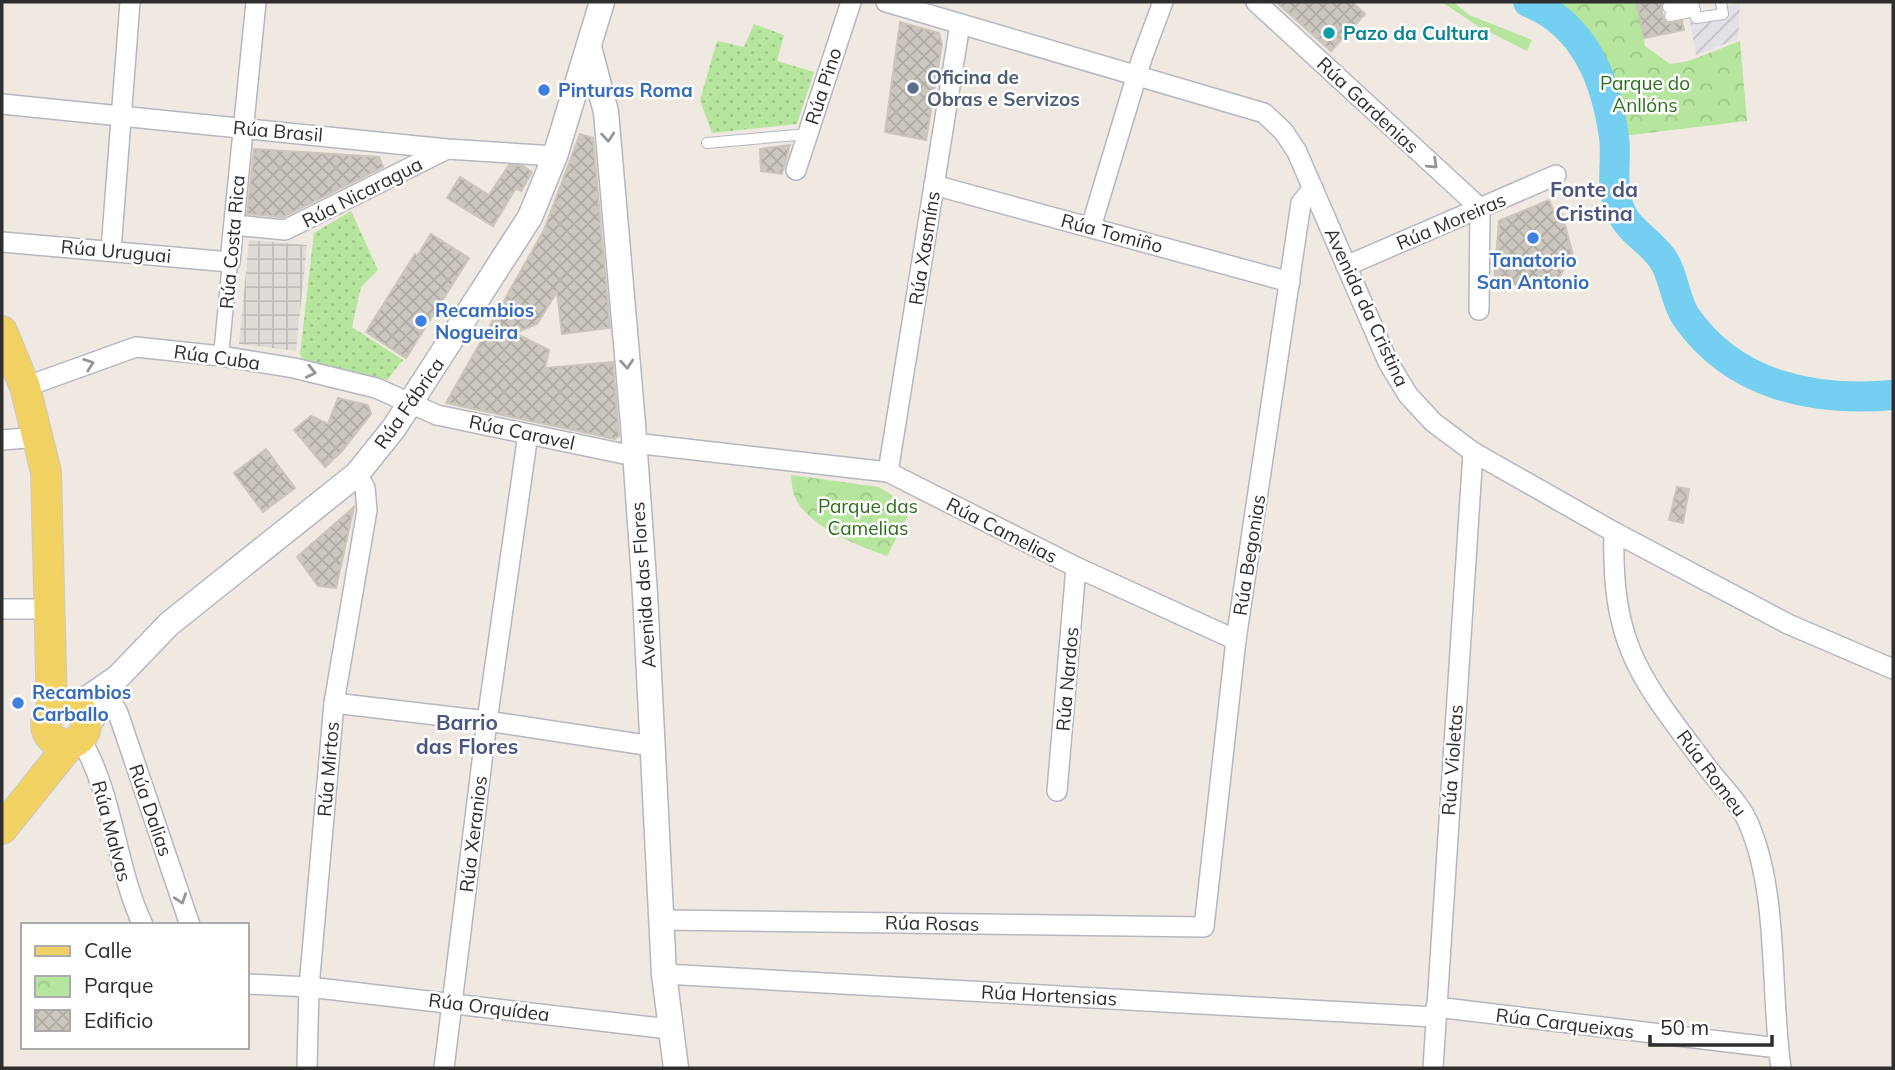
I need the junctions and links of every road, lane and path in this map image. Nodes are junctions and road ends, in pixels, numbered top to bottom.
1 (130, 2) edge
2 (256, 2) edge
3 (602, 2) edge
4 (851, 2) edge
5 (886, 2) edge
6 (1163, 2) edge
7 (1256, 2) edge
8 (1721, 2) edge
9 (1693, 5) edge
10 (1669, 11) dead end
11 (960, 24) junction
12 (590, 47) junction
13 (1136, 76) junction
14 (573, 98) junction
15 (604, 101) junction
16 (2, 104) edge
17 (122, 116) junction
18 (242, 128) junction
19 (807, 134) junction
20 (707, 144) dead end
21 (447, 149) junction
22 (555, 156) junction
23 (796, 170) dead end
24 (1556, 175) dead end
25 (934, 185) junction
26 (1313, 188) junction
27 (1480, 208) junction
28 (234, 225) junction
29 (1091, 227) junction
30 (2, 242) edge
31 (111, 250) junction
32 (230, 262) junction
33 (1346, 266) junction
34 (1290, 282) junction
35 (1479, 310) dead end
36 (2, 331) edge
37 (221, 356) junction
38 (24, 387) junction
39 (412, 402) junction
40 (528, 434) junction
41 (38, 438) junction
42 (2, 440) edge
43 (634, 450) junction
44 (1472, 452) junction
45 (888, 472) junction
46 (357, 474) junction
47 (1614, 532) junction
48 (1076, 567) junction
49 (2, 609) edge
50 (50, 609) junction
51 (1236, 639) junction
52 (1893, 669) edge
53 (113, 687) junction
54 (334, 703) junction
55 (488, 720) junction
56 (69, 724) junction
57 (652, 746) junction
58 (1057, 791) dead end
59 (8, 820) edge
60 (660, 920) junction
61 (142, 923) edge
62 (189, 923) edge
63 (1204, 927) joint
64 (663, 974) junction
65 (248, 984) edge
66 (309, 987) junction
67 (452, 1003) junction
68 (1436, 1012) junction
69 (668, 1029) junction
70 (1778, 1048) junction
71 (307, 1068) edge
72 (444, 1068) edge
73 (676, 1068) edge
74 (1433, 1068) edge
75 (1781, 1068) edge

1 - 17 street
2 - 18 street, Rúa Costa Rica
3 - 12 street, Rúa Fábrica
4 - 19 street, Rúa Pino
5 - 11 street, Avenida da Cristina
6 - 13 street
7 -> 27 street, Rúa Gardenias
8 - 9 lane
9 - 10 lane
11 - 13 street, Avenida da Cristina
11 - 25 street, Rúa Xasmíns
12 - 14 street, Rúa Fábrica
12 - 15 street, Avenida das Flores
13 - 26 street, Avenida da Cristina
13 - 29 street
14 - 15 street
14 - 22 street, Rúa Fábrica
15 -> 43 street, Avenida das Flores
16 - 17 street, Rúa Brasil
17 - 18 street, Rúa Brasil
17 - 31 street
18 - 21 street, Rúa Brasil
18 - 28 street, Rúa Costa Rica
19 - 20 lane
19 - 23 street, Rúa Pino
21 - 22 street, Rúa Brasil
21 - 28 street, Rúa Nicaragua
22 - 39 street, Rúa Fábrica
24 - 27 street, Rúa Moreiras
25 - 29 street, Rúa Tomiño
25 - 45 street, Rúa Xasmíns
26 - 33 street, Avenida da Cristina
26 - 34 street, Rúa Begonias
27 - 33 street, Rúa Moreiras
27 - 35 street
28 - 32 street, Rúa Costa Rica
29 - 34 street, Rúa Tomiño
30 - 31 street, Rúa Uruguai
31 - 32 street, Rúa Uruguai
32 - 37 street, Rúa Costa Rica
33 - 44 street, Avenida da Cristina
34 - 51 street, Rúa Begonias
36 - 38 main road
38 -> 37 street, Rúa Cuba
37 -> 39 street, Rúa Cuba
38 - 41 main road
39 - 40 street, Rúa Caravel
39 - 46 street, Rúa Fábrica
40 - 43 street, Rúa Caravel
40 - 55 street, Rúa Xeranios
41 - 42 street
41 - 50 main road
43 - 45 street, Rúa Camelias
43 - 57 street, Avenida das Flores
44 - 47 street, Avenida da Cristina
44 - 68 street, Rúa Violetas
45 - 48 street, Rúa Camelias
46 - 53 street, Rúa Fábrica
46 - 54 street, Rúa Mirtos
47 - 52 street, Avenida da Cristina
47 - 70 street, Rúa Romeu
48 - 51 street, Rúa Camelias
48 - 58 street, Rúa Nardos
49 - 50 street
50 - 56 main road
51 - 63 street, Rúa Begonias
53 - 56 street, Rúa Fábrica
53 -> 62 street, Rúa Dalias
54 - 55 street
54 - 66 street, Rúa Mirtos
55 - 57 street
55 - 67 street, Rúa Xeranios
56 - 59 main road
56 - 61 street, Rúa Malvas
57 - 60 street, Avenida das Flores
60 - 63 street, Rúa Rosas
60 - 64 street, Avenida das Flores
64 - 68 street, Rúa Hortensias
64 - 69 street, Avenida das Flores
65 - 66 street
66 - 67 street, Rúa Orquídea
66 - 71 street, Rúa Mirtos
67 - 69 street, Rúa Orquídea
67 - 72 street, Rúa Xeranios
68 - 70 street, Rúa Carqueixas
68 - 74 street, Rúa Violetas
69 - 73 street, Avenida das Flores
70 - 75 street, Rúa Romeu

